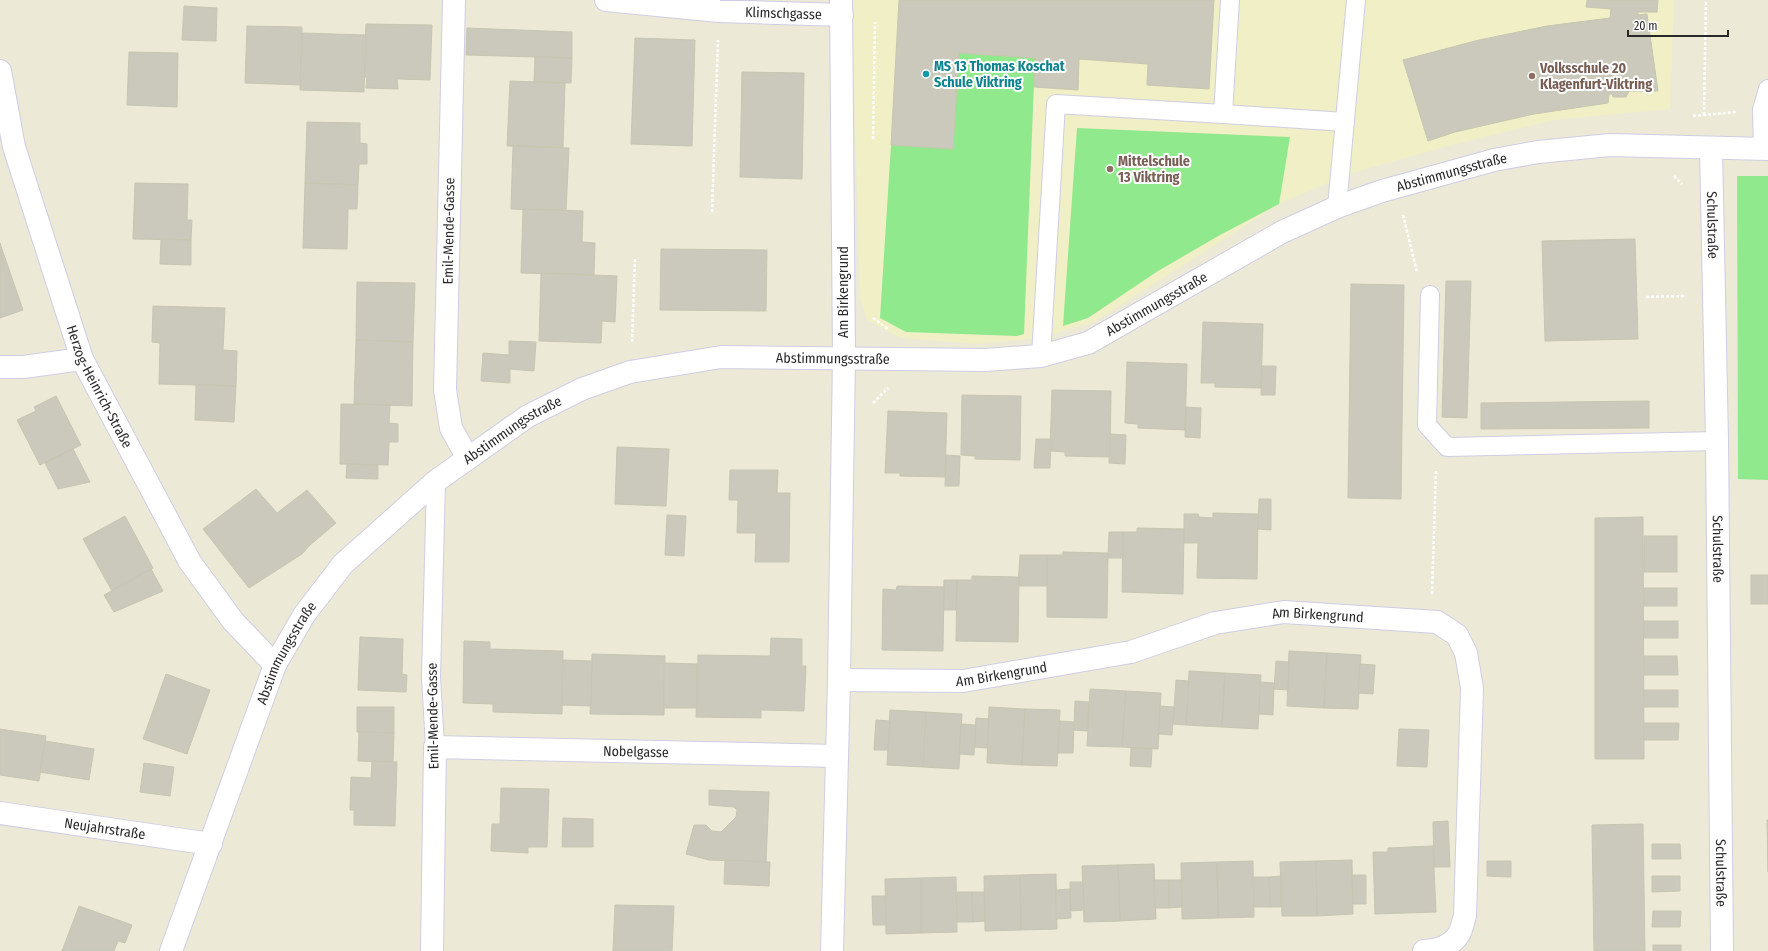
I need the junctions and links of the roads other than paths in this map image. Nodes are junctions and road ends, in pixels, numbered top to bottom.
1 (454, 0) edge
2 (606, 0) edge
3 (1230, 0) edge
4 (1356, 0) edge
5 (841, 8) edge
6 (0, 71) edge
7 (1768, 89) edge
8 (1223, 114) junction
9 (1344, 122) junction
10 (1711, 148) junction
11 (1765, 149) edge
12 (1337, 207) junction
13 (1430, 295) road end
14 (1041, 356) junction
15 (844, 357) junction
16 (82, 359) junction
17 (0, 367) edge
18 (1717, 441) junction
19 (467, 458) junction
20 (436, 481) junction
21 (275, 665) junction
22 (840, 680) junction
23 (435, 747) junction
24 (837, 756) junction
25 (0, 813) edge
26 (211, 844) junction
27 (171, 951) edge
28 (432, 951) edge
29 (832, 951) edge
30 (1424, 951) edge
31 (1722, 951) edge

1 - 19 street, Emil-Mende-Gasse
2 - 5 street, Klimschgasse
3 - 8 lane
4 - 9 lane
5 - 15 street, Am Birkengrund
6 - 16 street, Herzog-Heinrich-Straße
7 - 11 lane
8 - 9 lane
8 - 14 lane
9 - 12 lane
10 - 11 street, Abstimmungsstraße
10 - 12 street, Abstimmungsstraße
10 - 18 street, Schulstraße
12 - 14 street, Abstimmungsstraße
13 - 18 lane
14 - 15 street, Abstimmungsstraße
15 - 19 street, Abstimmungsstraße
15 - 22 street, Am Birkengrund
16 - 17 street
16 - 21 street, Herzog-Heinrich-Straße
18 - 31 street, Schulstraße
19 - 20 street, Abstimmungsstraße
20 - 21 street, Abstimmungsstraße
20 - 23 lane, Emil-Mende-Gasse
21 - 26 street, Abstimmungsstraße
22 - 24 street, Am Birkengrund
22 - 30 street, Am Birkengrund
23 - 24 street, Nobelgasse
23 - 28 street, Emil-Mende-Gasse
24 - 29 street, Am Birkengrund
25 - 26 street, Neujahrstraße
26 - 27 street, Abstimmungsstraße

